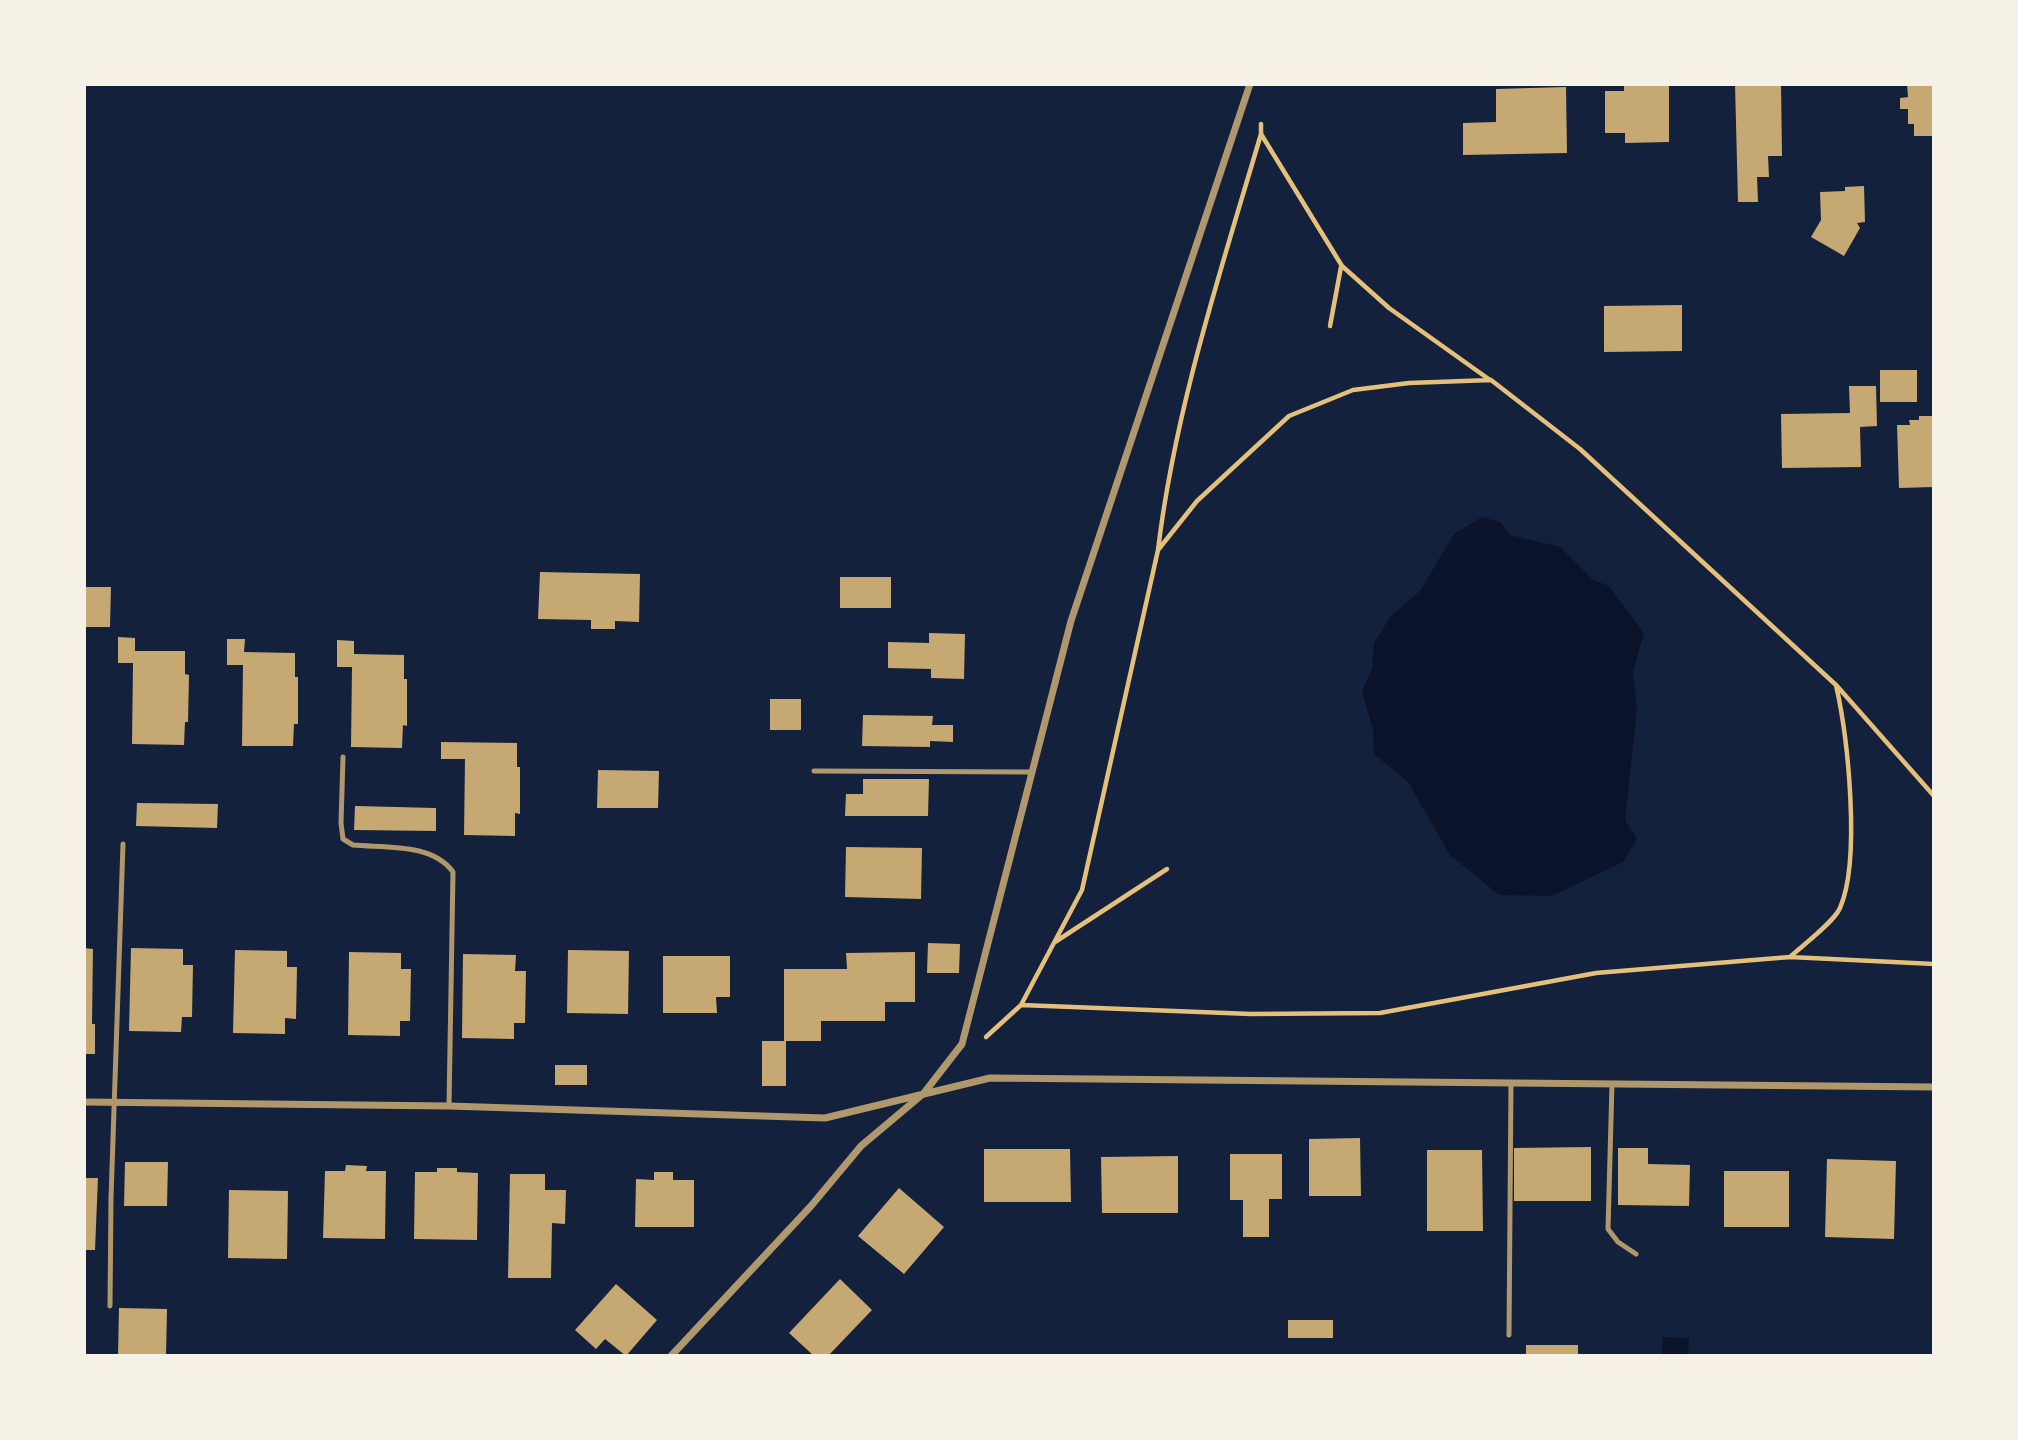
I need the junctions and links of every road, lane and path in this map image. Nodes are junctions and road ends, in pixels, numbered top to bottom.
1 (1250, 84) edge
2 (1261, 122) dead end
3 (1261, 134) junction
4 (1342, 266) junction
5 (1330, 326) dead end
6 (1491, 380) junction
7 (1158, 550) junction
8 (1836, 685) junction
9 (342, 757) dead end
10 (814, 771) dead end
11 (1031, 772) junction
12 (1934, 796) edge
13 (123, 844) dead end
14 (1167, 869) dead end
15 (1055, 943) junction
16 (1790, 957) junction
17 (1934, 964) edge
18 (1021, 1005) junction
19 (982, 1041) dead end
20 (1511, 1083) junction
21 (1612, 1084) junction
22 (1934, 1087) edge
23 (924, 1093) junction
24 (84, 1102) edge
25 (116, 1103) junction
26 (449, 1106) junction
27 (1636, 1254) dead end
28 (110, 1306) dead end
29 (1509, 1335) dead end
30 (671, 1356) edge

1 - 11 street
2 - 3 path
3 - 4 path
3 - 7 path
4 - 5 path
4 - 6 path
6 - 7 path
6 - 8 path
7 - 15 path
8 - 12 path
8 - 16 path
9 - 26 lane
10 - 11 lane
11 - 23 street
13 - 25 lane
14 - 15 path
15 - 18 path
16 - 17 path
16 - 18 path
18 - 19 path
20 - 21 street
20 - 23 street
20 - 29 lane
21 - 22 street
21 - 27 lane
23 - 26 street
23 - 30 street
24 - 25 street
25 - 26 street
25 - 28 lane

